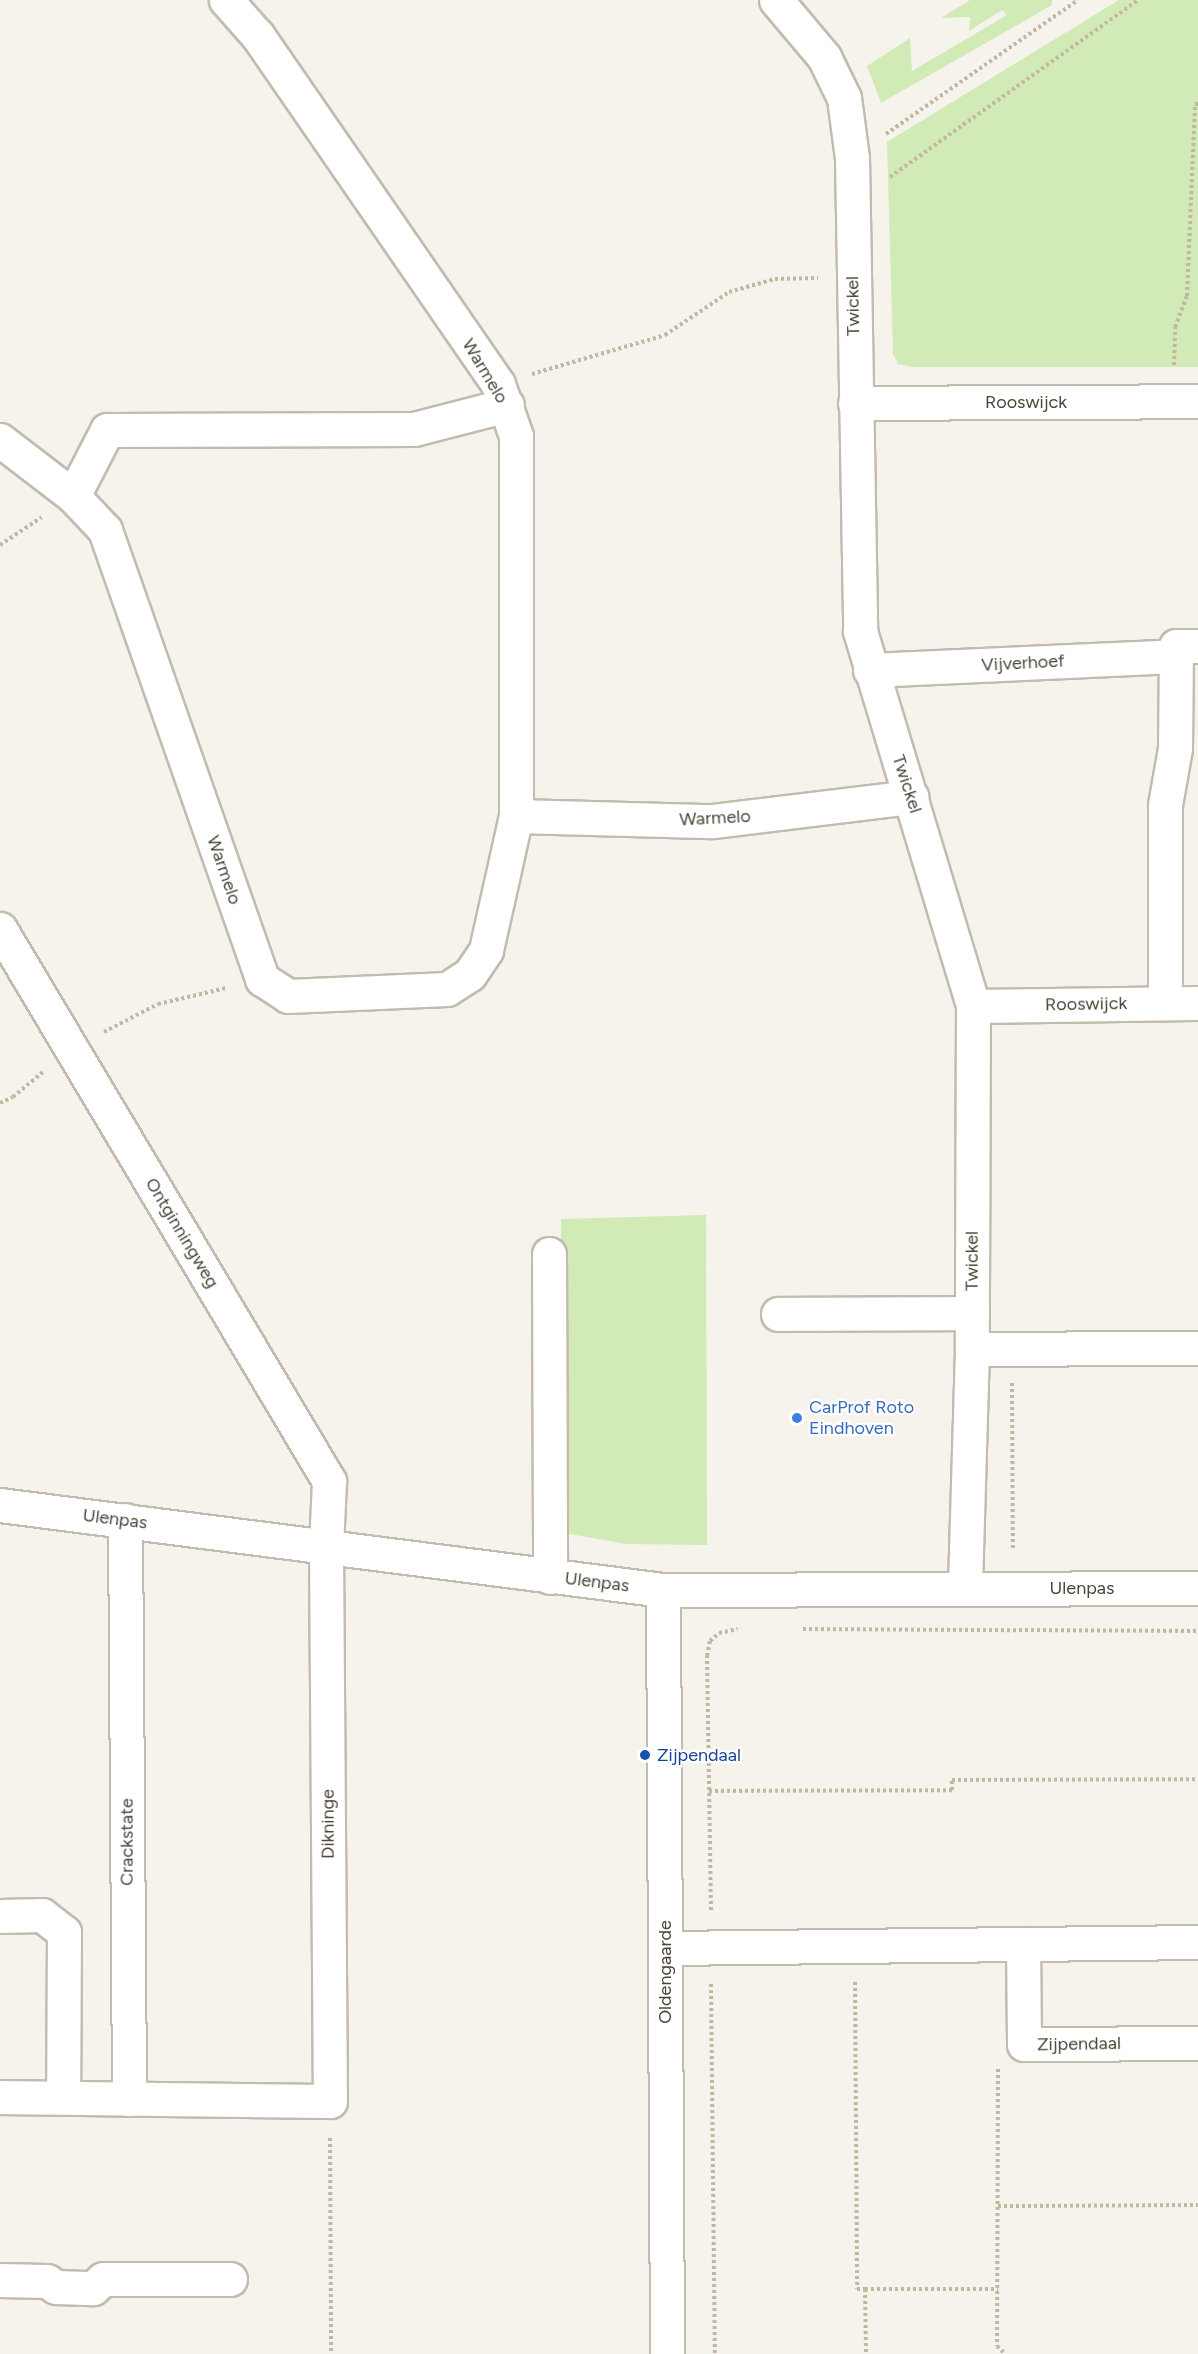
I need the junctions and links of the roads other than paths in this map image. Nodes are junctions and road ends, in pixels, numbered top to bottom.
1 (226, 0) edge
2 (776, 0) edge
3 (502, 395) junction
4 (1186, 401) edge
5 (855, 403) junction
6 (0, 440) edge
7 (73, 496) junction
8 (1187, 651) edge
9 (870, 670) junction
10 (1187, 748) edge
11 (912, 797) junction
12 (516, 816) junction
13 (0, 929) edge
14 (1165, 1003) junction
15 (1198, 1003) edge
16 (974, 1006) junction
17 (549, 1254) dead end
18 (972, 1313) junction
19 (778, 1314) dead end
20 (972, 1348) junction
21 (1198, 1348) edge
22 (0, 1505) edge
23 (125, 1520) junction
24 (326, 1548) junction
25 (550, 1577) junction
26 (1198, 1588) edge
27 (965, 1589) junction
28 (663, 1590) junction
29 (0, 1916) edge
30 (1198, 1942) edge
31 (1023, 1944) junction
32 (665, 1948) junction
33 (1198, 2043) edge
34 (0, 2097) edge
35 (63, 2097) junction
36 (129, 2099) junction
37 (230, 2279) dead end
38 (0, 2280) edge
39 (667, 2354) edge

1 - 3 street, Warmelo
2 - 5 street, Twickel
3 - 7 street
3 - 12 street, Warmelo
4 - 5 street, Rooswijck
5 - 9 street, Twickel
6 - 7 street, Warmelo
7 - 12 street, Warmelo
8 - 9 street, Vijverhoef
8 - 10 street, Vijverhoef
9 - 11 street, Twickel
10 - 14 street, Vijverhoef
11 - 12 street, Warmelo
11 - 16 street, Twickel
13 - 24 street, Ontginningweg
14 - 15 street, Rooswijck
14 - 16 street, Rooswijck
16 - 18 street, Twickel
17 - 25 street
18 - 19 street
18 - 20 street, Twickel
20 - 21 street
20 - 27 street, Twickel
22 - 23 street, Ulenpas
23 - 24 street, Ulenpas
23 - 36 street, Crackstate
24 - 25 street, Ulenpas
24 - 36 street, Dikninge
25 - 28 street, Ulenpas
26 - 27 street, Ulenpas
27 - 28 street, Ulenpas
28 - 32 street, Oldengaarde
29 - 35 street
30 - 31 street
31 - 32 street
31 - 33 street, Zijpendaal
32 - 39 street, Oldengaarde
34 - 35 street
35 - 36 street
37 - 38 street

